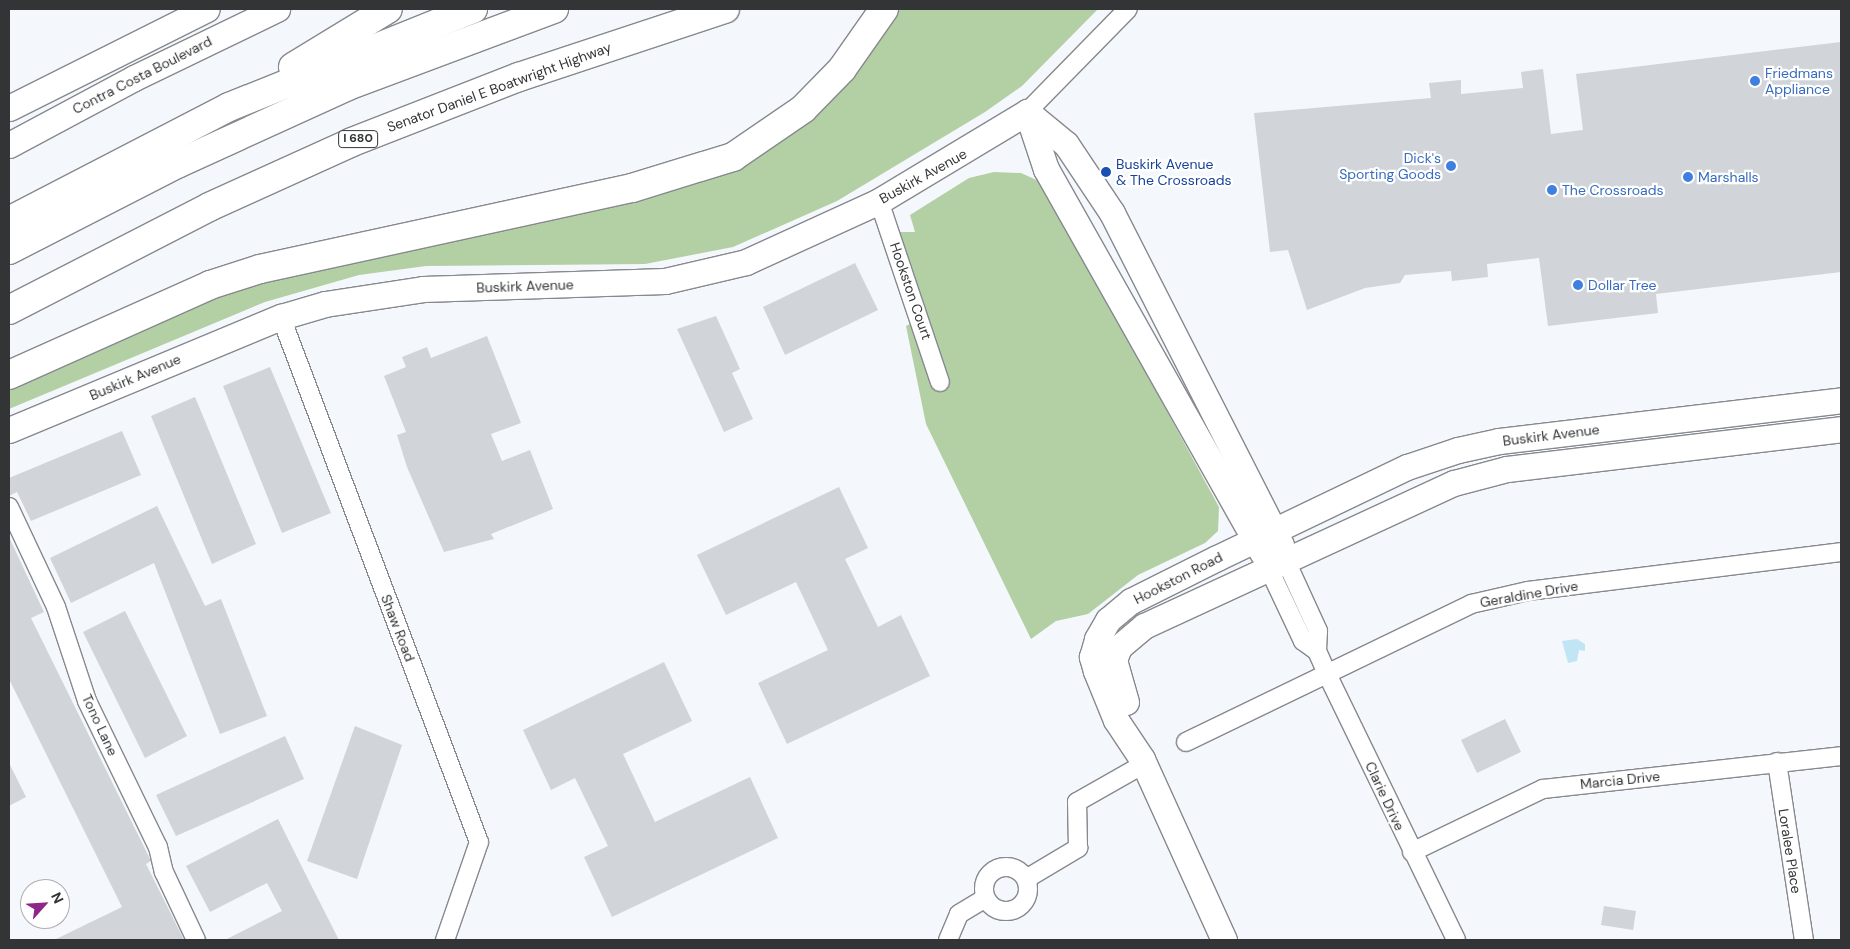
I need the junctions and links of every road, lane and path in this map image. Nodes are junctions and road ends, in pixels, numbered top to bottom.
1 (207, 9) edge
2 (277, 9) edge
3 (388, 9) edge
4 (473, 9) edge
5 (554, 9) edge
6 (725, 9) edge
7 (884, 9) edge
8 (1128, 9) edge
9 (229, 106) junction
10 (9, 108) edge
11 (1027, 112) junction
12 (9, 145) edge
13 (879, 201) junction
14 (9, 221) edge
15 (9, 250) edge
16 (9, 310) edge
17 (281, 316) junction
18 (9, 375) edge
19 (940, 382) dead end
20 (1841, 400) edge
21 (9, 430) edge
22 (1841, 430) edge
23 (9, 507) edge
24 (1267, 534) junction
25 (1841, 552) edge
26 (1277, 564) junction
27 (1328, 676) junction
28 (1186, 742) dead end
29 (1841, 756) edge
30 (1142, 759) junction
31 (1777, 762) junction
32 (1412, 852) junction
33 (1026, 879) junction
34 (986, 898) junction
35 (196, 940) edge
36 (444, 940) edge
37 (948, 940) edge
38 (1224, 940) edge
39 (1456, 940) edge
40 (1804, 940) edge

1 - 10 main road
2 - 12 main road, Contra Costa Boulevard
3 - 9 highway
4 - 9 highway
5 - 15 highway
6 - 16 highway, Senator Daniel E Boatwright Highway / I 680
7 - 18 highway
8 - 11 street
9 - 14 highway
11 - 13 main road, Buskirk Avenue
11 - 24 main road
11 - 24 main road
13 - 17 main road, Buskirk Avenue
13 - 19 street, Hookston Court
17 - 21 main road, Buskirk Avenue
17 - 36 street, Shaw Road
20 - 24 main road, Buskirk Avenue
22 - 26 main road, Buskirk Avenue
23 - 35 street, Tono Lane
24 - 26 main road
24 - 30 main road, Hookston Road
25 - 27 street, Geraldine Drive
26 - 27 street, Clarie Drive
26 - 30 main road, Hookston Road
27 - 28 street, Geraldine Drive
27 - 32 street, Clarie Drive
29 - 31 street, Marcia Drive
30 - 33 street
30 - 38 main road, Hookston Road
31 - 32 street, Marcia Drive
31 - 40 street, Loralee Place
32 - 39 street, Clarie Drive
33 - 34 street
33 - 34 street
34 - 37 street

